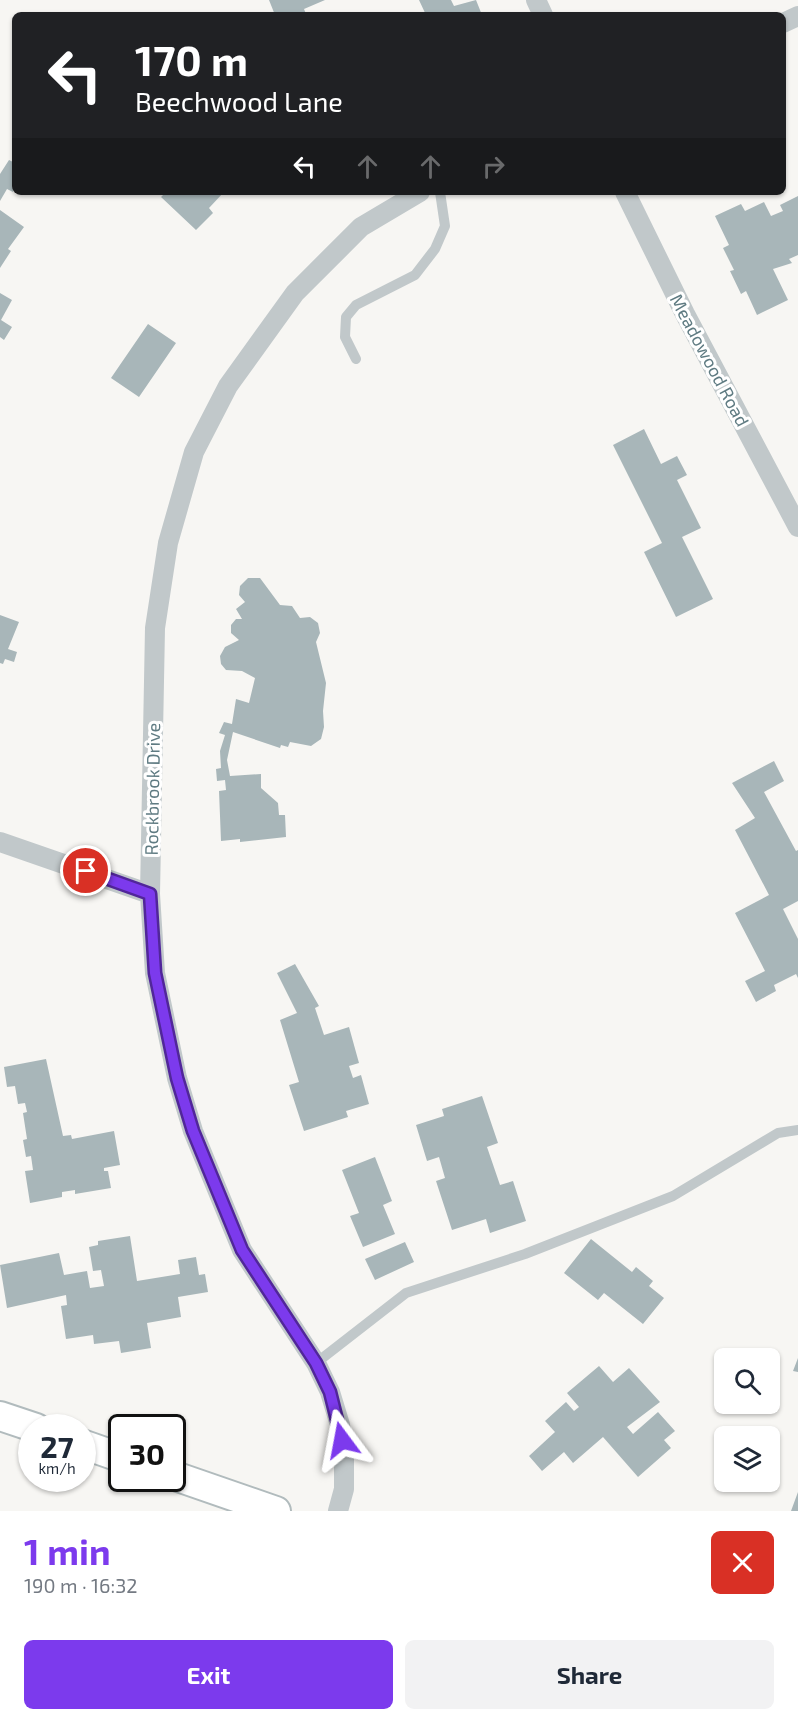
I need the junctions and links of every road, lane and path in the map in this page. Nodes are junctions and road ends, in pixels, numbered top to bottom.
1 (415, 195) edge
2 (440, 195) edge
3 (627, 195) edge
4 (356, 359) dead end
5 (798, 527) edge
6 (0, 842) edge
7 (150, 894) junction
8 (798, 1130) edge
9 (316, 1363) junction
10 (0, 1416) edge
11 (18, 1422) edge
12 (186, 1480) edge
13 (276, 1511) edge
14 (338, 1511) edge

1 - 7 street, Rockbrook Drive
2 - 4 lane
3 - 5 street, Meadowood Road
6 - 7 street
7 - 9 street, Rockbrook Drive
8 - 9 lane
9 - 14 street, Rockbrook Drive
10 - 11 street
12 - 13 street

